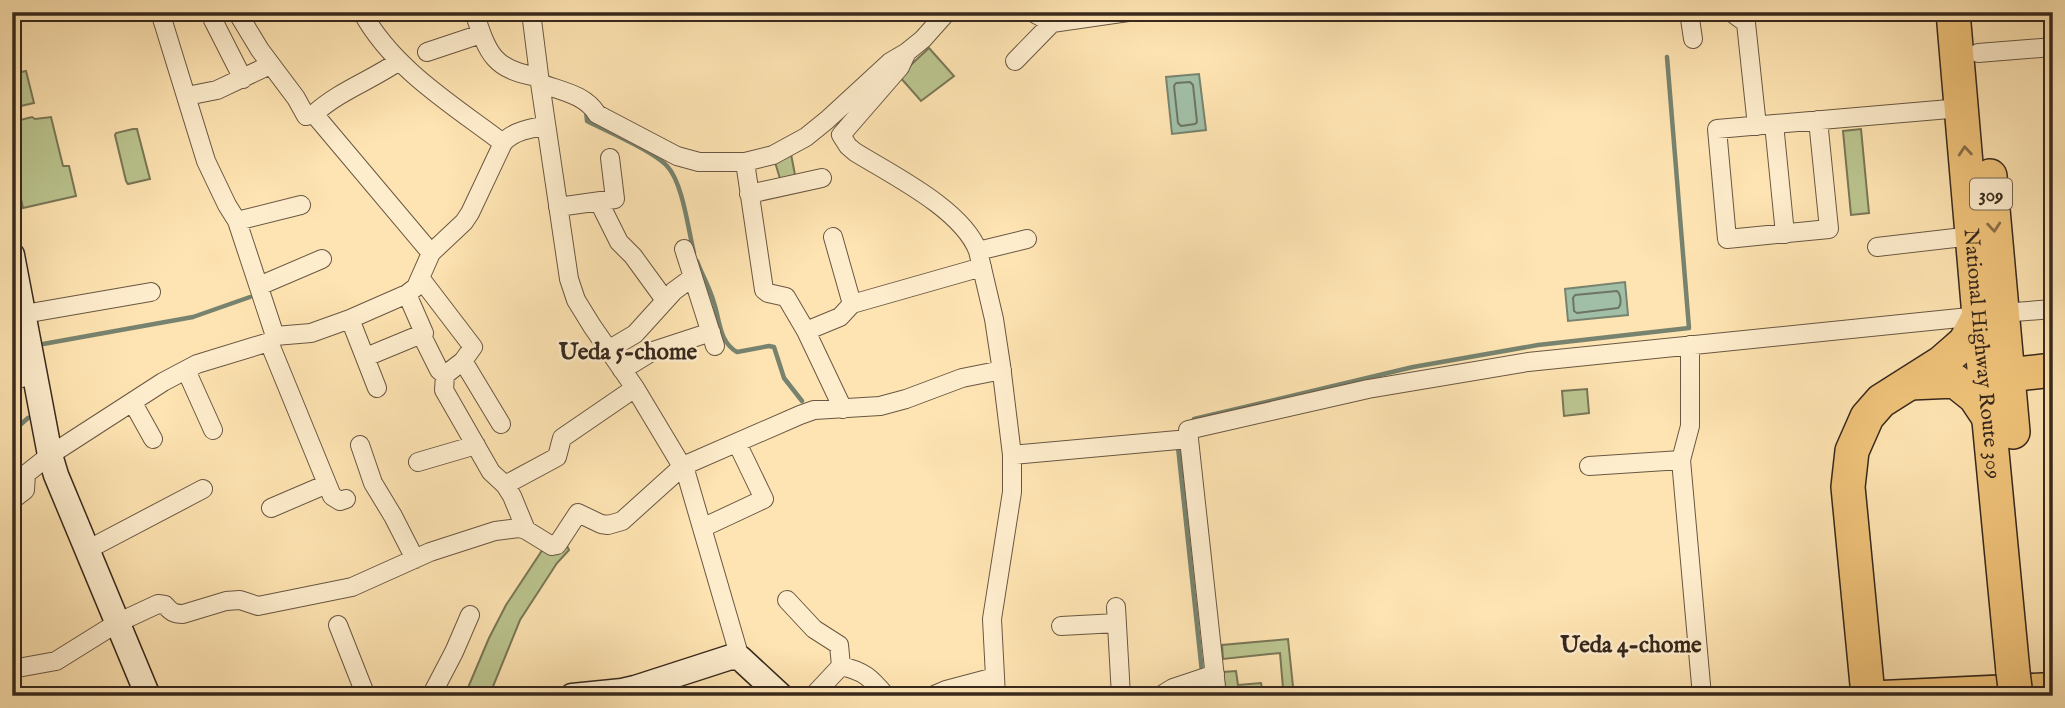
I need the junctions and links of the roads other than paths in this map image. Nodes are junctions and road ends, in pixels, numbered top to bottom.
1 (160, 12) edge
2 (237, 12) edge
3 (362, 12) edge
4 (474, 12) edge
5 (531, 12) edge
6 (947, 12) edge
7 (1032, 12) edge
8 (1128, 12) edge
9 (1704, 12) edge
10 (1731, 12) edge
11 (1953, 12) edge
12 (1975, 12) edge
13 (1689, 13) edge
14 (214, 20) dead end
15 (1052, 23) junction
16 (481, 34) junction
17 (1693, 39) dead end
18 (2053, 47) edge
19 (426, 52) dead end
20 (907, 52) junction
21 (1978, 53) junction
22 (399, 61) junction
23 (1015, 61) dead end
24 (270, 65) junction
25 (243, 79) junction
26 (540, 80) junction
27 (187, 96) junction
28 (1961, 108) junction
29 (314, 114) junction
30 (1818, 120) junction
31 (1766, 125) junction
32 (546, 126) junction
33 (503, 143) junction
34 (610, 158) dead end
35 (745, 162) junction
36 (822, 178) dead end
37 (749, 194) junction
38 (599, 202) junction
39 (301, 205) dead end
40 (558, 207) junction
41 (237, 221) junction
42 (1785, 234) junction
43 (1972, 236) junction
44 (832, 237) dead end
45 (1027, 239) dead end
46 (1877, 247) dead end
47 (684, 249) dead end
48 (431, 253) junction
49 (12, 255) edge
50 (322, 259) dead end
51 (980, 259) junction
52 (693, 278) junction
53 (421, 279) junction
54 (259, 286) junction
55 (151, 292) dead end
56 (407, 294) junction
57 (665, 300) junction
58 (852, 304) junction
59 (2053, 309) edge
60 (24, 314) junction
61 (1991, 315) junction
62 (350, 319) junction
63 (806, 331) junction
64 (421, 334) junction
65 (272, 339) junction
66 (1690, 345) junction
67 (608, 350) junction
68 (366, 357) junction
69 (463, 361) junction
70 (186, 370) junction
71 (622, 370) junction
72 (1002, 370) junction
73 (2053, 370) edge
74 (445, 375) junction
75 (2008, 375) junction
76 (23, 377) edge
77 (1907, 384) junction
78 (377, 388) dead end
79 (635, 388) junction
80 (133, 402) junction
81 (843, 409) junction
82 (1989, 418) junction
83 (501, 424) dead end
84 (213, 430) dead end
85 (153, 439) dead end
86 (1189, 439) junction
87 (737, 443) junction
88 (360, 445) dead end
89 (476, 445) junction
90 (50, 455) junction
91 (1012, 455) junction
92 (1681, 460) junction
93 (418, 462) dead end
94 (1589, 466) dead end
95 (683, 467) junction
96 (327, 484) junction
97 (505, 485) junction
98 (203, 489) dead end
99 (346, 499) dead end
100 (12, 500) edge
101 (271, 508) dead end
102 (702, 528) junction
103 (526, 530) junction
104 (87, 550) junction
105 (415, 559) junction
106 (787, 600) dead end
107 (470, 615) dead end
108 (117, 623) junction
109 (338, 625) dead end
110 (1061, 626) dead end
111 (740, 658) junction
112 (841, 666) junction
113 (12, 669) edge
114 (995, 677) junction
115 (1206, 677) junction
116 (2017, 687) edge
117 (1868, 695) edge
118 (148, 696) edge
119 (366, 696) edge
120 (431, 696) edge
121 (572, 696) edge
122 (781, 696) edge
123 (813, 696) edge
124 (886, 696) edge
125 (932, 696) edge
126 (996, 696) edge
127 (1121, 696) edge
128 (1160, 696) edge
129 (1217, 696) edge
130 (1702, 696) edge
131 (1861, 696) edge

1 - 27 street
2 - 24 street
3 - 22 street
4 - 16 street
5 - 26 street
6 - 20 street
7 - 15 street
8 - 15 street
9 - 13 street
10 - 31 street
11 - 28 highway, National Highway Route 309 / 309
12 - 21 highway, National Highway Route 309 / 309
13 - 17 street
14 - 25 street
15 - 23 street
16 - 19 street
16 - 26 street
18 - 21 street
20 - 35 street
20 - 51 street
21 -> 61 highway, National Highway Route 309 / 309
22 - 29 street
22 - 33 street
24 - 25 street
24 - 29 street
25 - 27 street
26 - 32 street
26 - 35 street
27 - 41 street
28 - 30 street
43 -> 28 highway, National Highway Route 309 / 309
29 - 48 street
30 - 31 street
30 - 42 street
31 - 42 street
31 - 42 street
32 - 33 street
32 - 40 street
33 - 48 street
34 - 38 street
35 - 37 street
36 - 37 street
37 - 63 street
38 - 40 street
38 - 57 street
39 - 41 street
40 - 67 street
41 - 54 street
43 - 46 street
43 - 61 highway, National Highway Route 309 / 309
44 - 58 street
45 - 51 street
47 - 52 street
48 - 53 street
49 - 60 street
50 - 54 street
51 - 58 street
51 - 72 street
52 - 57 street
52 - 71 street
53 - 56 street
53 - 69 street
54 - 65 street
55 - 60 street
56 - 62 street
56 - 64 street
57 - 67 street
58 - 63 street
59 - 61 street
60 - 76 street
61 - 66 street
61 - 75 highway, National Highway Route 309 / 309
61 - 77 highway
61 - 82 highway, National Highway Route 309 / 309
62 - 65 street
62 - 68 street
63 - 81 street
64 - 68 street
64 - 74 street
65 - 70 street
65 - 96 street
66 - 86 street
66 - 92 street
67 - 71 street
68 - 78 street
69 - 74 street
69 - 83 street
70 - 80 street
70 - 84 street
71 - 79 street
72 - 81 street
72 - 91 street
73 - 75 highway
74 - 89 street
75 - 116 highway, National Highway Route 309 / 309
76 - 90 street
77 - 82 highway
77 - 117 highway
79 - 95 street
79 - 97 street
80 - 85 street
80 - 90 street
81 - 87 street
82 - 116 highway, National Highway Route 309 / 309
86 - 91 street
86 - 115 street
87 - 95 street
87 - 102 street
88 - 105 street
89 - 93 street
89 - 97 street
90 - 100 street
90 - 104 street
91 - 114 street
92 - 94 street
92 - 130 street
95 - 102 street
95 - 103 street
96 - 99 street
96 - 101 street
97 - 103 street
98 - 104 street
102 - 111 street
103 - 105 street
104 - 108 street
105 - 108 street
106 - 112 street
107 - 120 street
108 - 113 street
108 - 118 street
109 - 119 street
110 - 127 street
111 - 121 street
111 - 122 street
112 - 123 street
112 - 124 street
114 - 125 street
114 - 126 street
115 - 128 street
115 - 129 street
116 - 117 main road
117 - 131 main road

